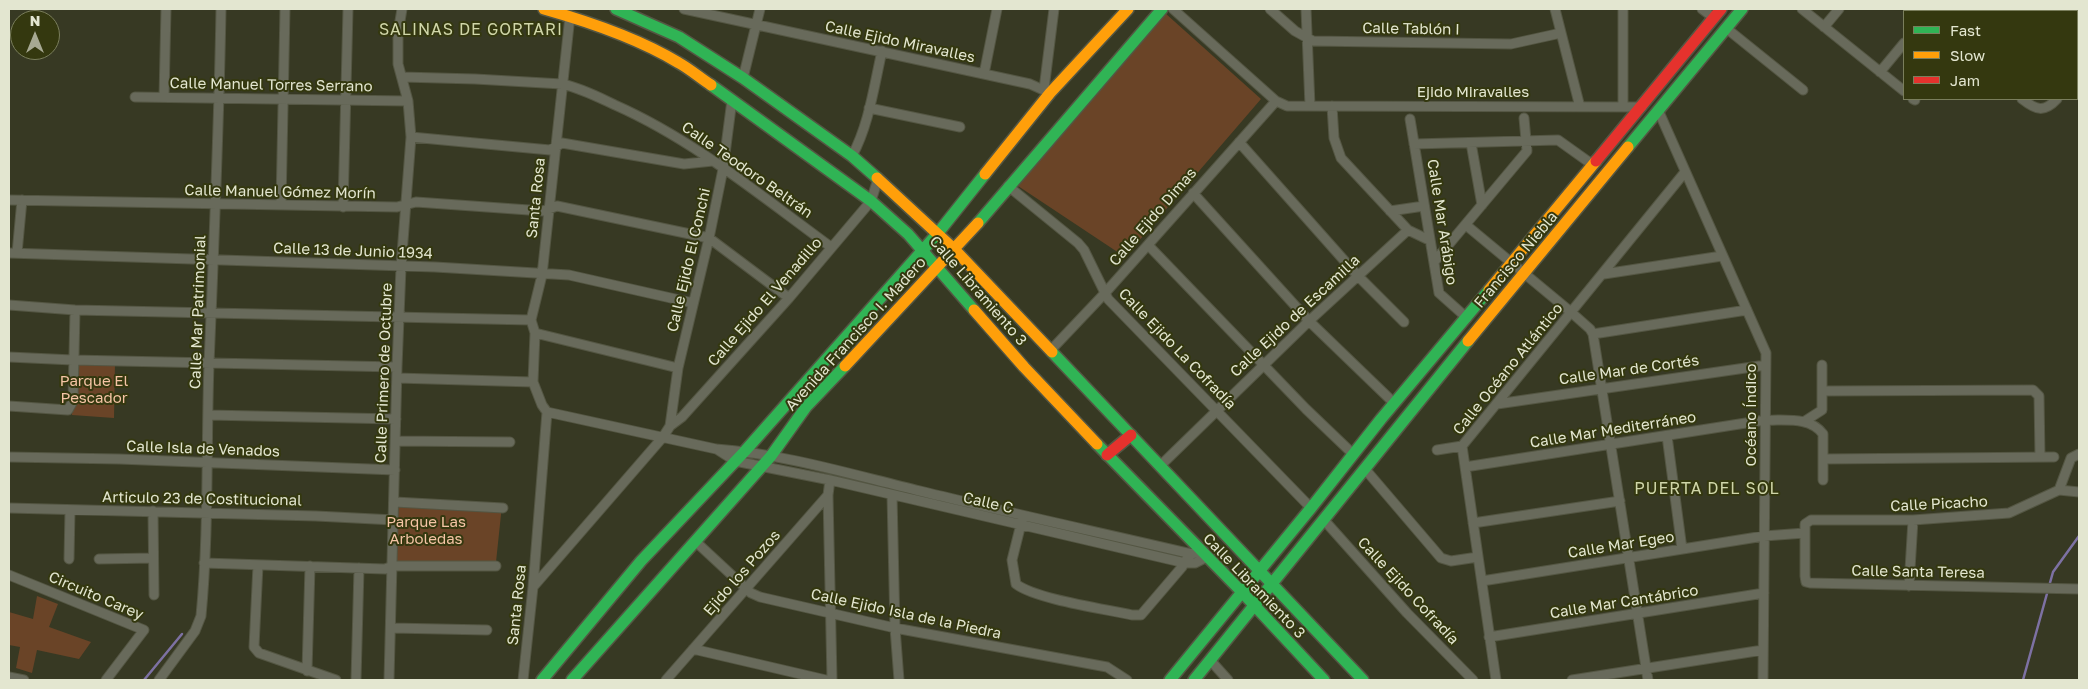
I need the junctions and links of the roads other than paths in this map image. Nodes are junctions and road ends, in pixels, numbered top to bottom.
1 (166, 9) edge
2 (222, 9) edge
3 (285, 9) edge
4 (348, 9) edge
5 (402, 9) edge
6 (544, 9) edge
7 (616, 9) edge
8 (684, 9) edge
9 (760, 9) edge
10 (996, 9) edge
11 (1054, 9) edge
12 (1128, 9) edge
13 (1162, 9) edge
14 (1173, 9) edge
15 (1270, 9) edge
16 (1306, 9) edge
17 (1555, 9) edge
18 (1623, 9) edge
19 (1702, 9) edge
20 (1742, 9) edge
21 (1802, 9) edge
22 (1839, 9) edge
23 (1717, 13) edge
24 (570, 16) junction
25 (756, 26) junction
26 (1824, 26) junction
27 (1726, 28) junction
28 (1561, 33) junction
29 (1308, 38) junction
30 (1903, 44) edge
31 (882, 51) junction
32 (1880, 72) junction
33 (984, 74) junction
34 (402, 77) junction
35 (743, 78) junction
36 (562, 84) junction
37 (1803, 90) dead end
38 (1047, 91) junction
39 (1903, 91) edge
40 (135, 97) dead end
41 (164, 97) junction
42 (220, 97) junction
43 (282, 98) junction
44 (346, 100) junction
45 (732, 100) junction
46 (2023, 100) edge
47 (2056, 100) edge
48 (408, 101) junction
49 (1276, 101) junction
50 (1310, 106) junction
51 (1332, 106) junction
52 (1580, 107) junction
53 (1622, 107) junction
54 (1642, 107) junction
55 (869, 108) junction
56 (1659, 112) junction
57 (1410, 118) dead end
58 (1524, 118) dead end
59 (960, 127) dead end
60 (411, 137) junction
61 (1526, 141) junction
62 (1239, 142) junction
63 (1471, 143) junction
64 (1414, 144) junction
65 (555, 147) junction
66 (852, 156) junction
67 (713, 161) junction
68 (1593, 164) junction
69 (723, 169) junction
70 (1685, 172) junction
71 (878, 179) junction
72 (1008, 186) junction
73 (1193, 193) junction
74 (9, 200) edge
75 (22, 200) junction
76 (871, 201) junction
77 (406, 203) junction
78 (216, 204) junction
79 (281, 205) junction
80 (1482, 205) junction
81 (1424, 206) junction
82 (344, 207) junction
83 (549, 208) junction
84 (1390, 210) junction
85 (1466, 225) junction
86 (1408, 230) junction
87 (938, 233) junction
88 (709, 238) junction
89 (1429, 240) junction
90 (1148, 245) junction
91 (831, 247) junction
92 (955, 250) junction
93 (922, 251) junction
94 (13, 253) edge
95 (1722, 256) junction
96 (214, 259) junction
97 (1434, 262) junction
98 (1510, 262) junction
99 (401, 267) junction
100 (937, 267) junction
101 (1523, 273) junction
102 (1604, 274) junction
103 (542, 275) junction
104 (1358, 276) junction
105 (1105, 293) junction
106 (789, 298) junction
107 (693, 304) junction
108 (9, 305) edge
109 (75, 310) junction
110 (1747, 310) junction
111 (1572, 313) junction
112 (212, 314) junction
113 (400, 317) junction
114 (1467, 318) junction
115 (531, 320) junction
116 (1309, 321) junction
117 (1404, 322) dead end
118 (535, 333) junction
119 (1593, 334) junction
120 (1050, 351) junction
121 (9, 357) edge
122 (73, 360) junction
123 (209, 364) junction
124 (1766, 365) junction
125 (1263, 366) junction
126 (1822, 366) dead end
127 (397, 367) junction
128 (678, 368) junction
129 (397, 378) junction
130 (533, 382) junction
131 (1602, 388) junction
132 (1823, 391) junction
133 (1394, 403) junction
134 (1497, 404) junction
135 (9, 406) edge
136 (1216, 411) junction
137 (547, 412) junction
138 (208, 415) junction
139 (396, 419) junction
140 (1765, 420) junction
141 (1805, 421) junction
142 (670, 426) junction
143 (1131, 435) junction
144 (1667, 436) junction
145 (663, 437) junction
146 (395, 441) junction
147 (510, 442) dead end
148 (1611, 444) junction
149 (1462, 446) junction
150 (716, 449) junction
151 (1437, 450) dead end
152 (745, 451) junction
153 (1353, 454) junction
154 (2079, 454) edge
155 (771, 456) junction
156 (1107, 456) junction
157 (9, 457) edge
158 (2040, 457) junction
159 (2054, 457) dead end
160 (1823, 458) junction
161 (735, 461) junction
162 (207, 463) junction
163 (762, 465) junction
164 (1160, 466) junction
165 (1465, 467) junction
166 (1365, 469) junction
167 (395, 470) junction
168 (830, 480) junction
169 (1823, 480) dead end
170 (917, 490) junction
171 (2059, 490) junction
172 (2079, 492) edge
173 (828, 495) junction
174 (892, 496) junction
175 (917, 501) junction
176 (1620, 501) junction
177 (395, 502) junction
178 (9, 508) edge
179 (503, 508) dead end
180 (1311, 508) junction
181 (70, 510) junction
182 (153, 511) junction
183 (206, 513) junction
184 (394, 520) junction
185 (1022, 520) junction
186 (1324, 520) junction
187 (1913, 520) junction
188 (1473, 523) junction
189 (1805, 533) junction
190 (1764, 536) junction
191 (695, 541) junction
192 (1682, 549) junction
193 (1198, 554) junction
194 (153, 558) junction
195 (1478, 558) junction
196 (1629, 558) junction
197 (70, 559) dead end
198 (100, 559) dead end
199 (204, 563) junction
200 (1185, 563) junction
201 (258, 565) junction
202 (310, 566) junction
203 (393, 566) junction
204 (496, 566) dead end
205 (359, 568) junction
206 (1260, 570) junction
207 (9, 575) edge
208 (1482, 581) junction
209 (1273, 584) junction
210 (1909, 586) junction
211 (533, 587) junction
212 (746, 588) junction
213 (2079, 589) edge
214 (1241, 591) junction
215 (1764, 593) junction
216 (154, 594) dead end
217 (1254, 606) junction
218 (830, 613) junction
219 (1638, 614) junction
220 (392, 628) junction
221 (896, 628) junction
222 (487, 630) dead end
223 (1489, 637) junction
224 (693, 649) junction
225 (1763, 650) junction
226 (1211, 660) junction
227 (1646, 669) junction
228 (307, 671) junction
229 (106, 680) edge
230 (159, 680) edge
231 (336, 680) edge
232 (356, 680) edge
233 (389, 680) edge
234 (522, 680) edge
235 (542, 680) edge
236 (572, 680) edge
237 (666, 680) edge
238 (826, 680) edge
239 (832, 680) edge
240 (899, 680) edge
241 (1128, 680) edge
242 (1170, 680) edge
243 (1194, 680) edge
244 (1228, 680) edge
245 (1324, 680) edge
246 (1363, 680) edge
247 (1473, 680) edge
248 (1496, 680) edge
249 (1572, 680) edge
250 (1648, 680) edge
251 (1763, 680) edge

1 - 41 street
2 - 42 street, Calle Mar Patrimonial
3 - 43 street
4 - 44 street
5 - 34 street, Calle Primero de Octubre
6 - 24 street, Calle Libramiento 3
7 - 35 street, Calle Libramiento 3
8 - 25 street, Calle Ejido Miravalles
9 - 25 street
10 - 33 street
11 - 38 street
12 - 38 street, Avenida Francisco I. Madero
13 - 72 street, Avenida Francisco I. Madero
14 - 49 street
15 - 29 street, Calle Tablón I
16 - 29 street
17 - 28 street
18 - 53 street
19 - 23 street
20 - 27 street
21 - 26 street
22 - 26 street
23 - 54 street
24 - 36 street, Santa Rosa
24 - 45 street, Calle Libramiento 3
25 - 31 street, Calle Ejido Miravalles
25 - 35 street
26 - 32 street
27 - 37 street
27 - 56 street
28 - 29 street, Calle Tablón I
28 - 52 street
29 - 50 street
30 - 32 street
31 - 33 street, Calle Ejido Miravalles
31 - 55 street
32 - 39 street
33 - 38 street, Calle Ejido Miravalles
34 - 36 street, Calle Teodoro Beltrán
34 - 48 street, Calle Primero de Octubre
35 - 66 street, Calle Libramiento 3
36 - 65 street, Santa Rosa
36 - 67 street, Calle Teodoro Beltrán
38 - 87 street, Avenida Francisco I. Madero
40 - 41 street, Calle Manuel Torres Serrano
41 - 42 street, Calle Manuel Torres Serrano
42 - 43 street, Calle Manuel Torres Serrano
42 - 78 street, Calle Mar Patrimonial
43 - 44 street, Calle Manuel Torres Serrano
43 - 79 street
44 - 48 street, Calle Manuel Torres Serrano
44 - 82 street
45 - 69 street, Calle Ejido El Conchi
45 - 76 street, Calle Libramiento 3
46 - 47 street
48 - 60 street, Calle Primero de Octubre
49 - 50 street, Ejido Miravalles
49 - 62 street, Calle Ejido Dimas
50 - 51 street, Ejido Miravalles
51 - 52 street, Ejido Miravalles
51 - 84 street
52 - 53 street, Ejido Miravalles
53 - 54 street, Ejido Miravalles
54 - 68 street, Francisco Niebla
55 - 59 street
55 - 66 street
56 - 70 street, Océano Índico
56 - 101 street, Francisco Niebla
57 - 64 street, Calle Mar Arábigo
58 - 61 street
60 - 65 street
60 - 77 street, Calle Primero de Octubre
61 - 63 street
61 - 68 street
61 - 80 street
62 - 73 street, Calle Ejido Dimas
62 - 104 street
63 - 64 street
63 - 80 street
64 - 81 street, Calle Mar Arábigo
65 - 67 street
65 - 83 street, Santa Rosa
66 - 71 street, Calle Libramiento 3
67 - 69 street, Calle Teodoro Beltrán
68 - 98 street, Francisco Niebla
69 - 88 street, Calle Ejido El Conchi
69 - 91 street, Calle Teodoro Beltrán
70 - 95 street, Océano Índico
70 - 102 street, Calle Océano Atlántico
71 - 76 street, Calle Ejido El Venadillo
71 - 87 street, Calle Libramiento 3
72 - 92 street, Avenida Francisco I. Madero
72 - 105 street, Calle Ejido La Cofradía
73 - 90 street, Calle Ejido Dimas
73 - 116 street
74 - 75 street, Calle Manuel Gómez Morín
75 - 78 street, Calle Manuel Gómez Morín
75 - 94 street
76 - 91 street, Calle Ejido El Venadillo
76 - 93 street, Calle Libramiento 3
77 - 82 street, Calle Manuel Gómez Morín
77 - 83 street, Calle Manuel Gómez Morín
77 - 99 street, Calle Primero de Octubre
78 - 79 street, Calle Manuel Gómez Morín
78 - 96 street, Calle Mar Patrimonial
79 - 82 street, Calle Manuel Gómez Morín
80 - 85 street
81 - 84 street
81 - 89 street, Calle Mar Arábigo
83 - 88 street, Calle Manuel Gómez Morín
83 - 103 street, Santa Rosa
84 - 86 street
85 - 97 street
85 - 98 street
86 - 89 street
86 - 104 street, Calle Ejido de Escamilla
87 - 92 street, Calle Libramiento 3
87 - 93 street, Avenida Francisco I. Madero
88 - 106 street
88 - 107 street, Calle Ejido El Conchi
89 - 97 street, Calle Mar Arábigo
90 - 105 street, Calle Ejido Dimas
90 - 125 street
91 - 106 street, Calle Ejido El Venadillo
92 - 100 street, Avenida Francisco I. Madero
92 - 120 street, Calle Libramiento 3
93 - 100 street, Calle Libramiento 3
93 - 152 street, Avenida Francisco I. Madero
94 - 96 street, Calle 13 de Junio 1934
95 - 102 street
95 - 110 street, Océano Índico
96 - 99 street, Calle 13 de Junio 1934
96 - 112 street, Calle Mar Patrimonial
97 - 114 street, Calle Mar Arábigo
98 - 101 street
98 - 114 street, Francisco Niebla
99 - 103 street, Calle 13 de Junio 1934
99 - 113 street, Calle Primero de Octubre
100 - 155 street, Avenida Francisco I. Madero
100 - 156 street, Calle Libramiento 3
101 - 111 street
101 - 166 street, Francisco Niebla
102 - 111 street, Calle Océano Atlántico
103 - 107 street, Calle 13 de Junio 1934
103 - 115 street, Santa Rosa
104 - 116 street, Calle Ejido de Escamilla
104 - 117 street
105 - 120 street, Calle Ejido Dimas
105 - 136 street, Calle Ejido La Cofradía
106 - 142 street, Calle Ejido El Venadillo
107 - 128 street, Calle Ejido El Conchi
108 - 109 street
109 - 112 street
109 - 122 street
110 - 119 street
110 - 124 street, Océano Índico
111 - 119 street
111 - 134 street, Calle Océano Atlántico
112 - 113 street
112 - 123 street, Calle Mar Patrimonial
113 - 115 street
113 - 127 street, Calle Primero de Octubre
114 - 133 street, Francisco Niebla
115 - 118 street
116 - 125 street, Calle Ejido de Escamilla
116 - 133 street
118 - 128 street
118 - 130 street
119 - 131 street
120 - 143 street, Calle Libramiento 3
121 - 122 street
122 - 123 street
122 - 135 street
123 - 127 street
123 - 138 street, Calle Mar Patrimonial
124 - 131 street, Calle Mar de Cortés
124 - 140 street, Océano Índico
125 - 136 street, Calle Ejido de Escamilla
125 - 153 street
126 - 132 street
127 - 129 street, Calle Primero de Octubre
128 - 142 street, Calle Ejido El Conchi
129 - 130 street
129 - 139 street, Calle Primero de Octubre
130 - 137 street
131 - 134 street, Calle Mar de Cortés
131 - 148 street
132 - 141 street
132 - 158 street
133 - 153 street, Francisco Niebla
134 - 149 street, Calle Océano Atlántico
136 - 164 street, Calle Ejido de Escamilla
136 - 180 street, Calle Ejido La Cofradía
137 - 145 street
137 - 211 street, Santa Rosa
138 - 139 street
138 - 162 street, Calle Mar Patrimonial
139 - 146 street, Calle Primero de Octubre
140 - 141 street, Calle Mar Mediterráneo
140 - 144 street, Calle Mar Mediterráneo
140 - 190 street, Océano Índico
141 - 160 street
142 - 145 street, Calle Ejido El Venadillo
143 - 156 street
143 - 164 street, Calle Libramiento 3
144 - 148 street, Calle Mar Mediterráneo
144 - 192 street
145 - 150 street
145 - 211 street, Calle Ejido El Venadillo
146 - 147 street
146 - 167 street, Calle Primero de Octubre
148 - 165 street, Calle Mar Mediterráneo
148 - 176 street
149 - 151 street
149 - 165 street, Calle Océano Atlántico
150 - 152 street, Calle C
150 - 161 street
152 - 155 street, Calle C
152 - 161 street, Avenida Francisco I. Madero
153 - 180 street, Francisco Niebla
154 - 171 street
155 - 163 street, Avenida Francisco I. Madero
155 - 170 street, Calle C
156 - 193 street, Calle Libramiento 3
157 - 162 street, Calle Isla de Venados
158 - 159 street
158 - 160 street
160 - 169 street
161 - 163 street, Calle C
161 - 235 street, Avenida Francisco I. Madero
162 - 167 street, Calle Isla de Venados
162 - 183 street, Calle Mar Patrimonial
163 - 168 street, Calle C
163 - 191 street, Avenida Francisco I. Madero
164 - 206 street, Calle Libramiento 3
165 - 188 street, Calle Océano Atlántico
166 - 186 street, Francisco Niebla
166 - 195 street
167 - 177 street, Calle Primero de Octubre
168 - 173 street
168 - 174 street, Calle C
170 - 175 street
170 - 185 street, Calle C
171 - 172 street
171 - 187 street, Calle Picacho
173 - 212 street, Ejido los Pozos
173 - 218 street
174 - 175 street, Calle C
174 - 221 street
175 - 185 street, Calle C
176 - 188 street
176 - 196 street
177 - 179 street
177 - 184 street, Calle Primero de Octubre
178 - 181 street, Articulo 23 de Costitucional
180 - 206 street, Francisco Niebla
181 - 182 street, Articulo 23 de Costitucional
181 - 197 street
182 - 183 street, Articulo 23 de Costitucional
182 - 194 street
183 - 184 street, Articulo 23 de Costitucional
183 - 199 street, Calle Mar Patrimonial
184 - 203 street, Calle Primero de Octubre
185 - 193 street, Calle C
185 - 200 street, Calle C
185 - 200 street
186 - 209 street, Francisco Niebla
186 - 247 street, Calle Ejido Cofradía
187 - 189 street, Calle Picacho
187 - 210 street
188 - 195 street, Calle Océano Atlántico
189 - 190 street, Calle Mar Egeo
189 - 210 street, Calle Santa Teresa
190 - 192 street, Calle Mar Egeo
190 - 215 street, Océano Índico
191 - 212 street, Calle Ejido Isla de la Piedra
191 - 236 street, Avenida Francisco I. Madero
192 - 196 street, Calle Mar Egeo
193 - 200 street
193 - 200 street, Calle C
193 - 214 street, Calle Libramiento 3
194 - 198 street
194 - 216 street
195 - 208 street, Calle Océano Atlántico
196 - 208 street, Calle Mar Egeo
196 - 219 street
199 - 201 street
199 - 230 street, Calle Mar Patrimonial
201 - 202 street
201 - 228 street
202 - 205 street
202 - 228 street
203 - 204 street
203 - 205 street
203 - 220 street, Calle Primero de Octubre
205 - 232 street
206 - 209 street, Calle Libramiento 3
206 - 214 street, Francisco Niebla
207 - 229 street, Circuito Carey
208 - 223 street, Calle Océano Atlántico
209 - 217 street, Francisco Niebla
209 - 246 street, Calle Libramiento 3
210 - 213 street, Calle Santa Teresa
211 - 234 street, Santa Rosa
212 - 218 street, Calle Ejido Isla de la Piedra
212 - 224 street, Ejido los Pozos
214 - 217 street, Calle Libramiento 3
214 - 242 street, Francisco Niebla
215 - 219 street, Calle Mar Cantábrico
215 - 225 street, Océano Índico
217 - 226 street, Francisco Niebla
217 - 245 street, Calle Libramiento 3
218 - 221 street, Calle Ejido Isla de la Piedra
218 - 239 street
219 - 223 street, Calle Mar Cantábrico
219 - 227 street
220 - 222 street
220 - 233 street, Calle Primero de Octubre
221 - 240 street
221 - 241 street, Calle Ejido Isla de la Piedra
223 - 248 street, Calle Océano Atlántico
224 - 237 street, Ejido los Pozos
224 - 238 street
225 - 227 street
225 - 251 street, Océano Índico
226 - 243 street, Francisco Niebla
226 - 244 street
227 - 249 street
227 - 250 street
228 - 231 street

